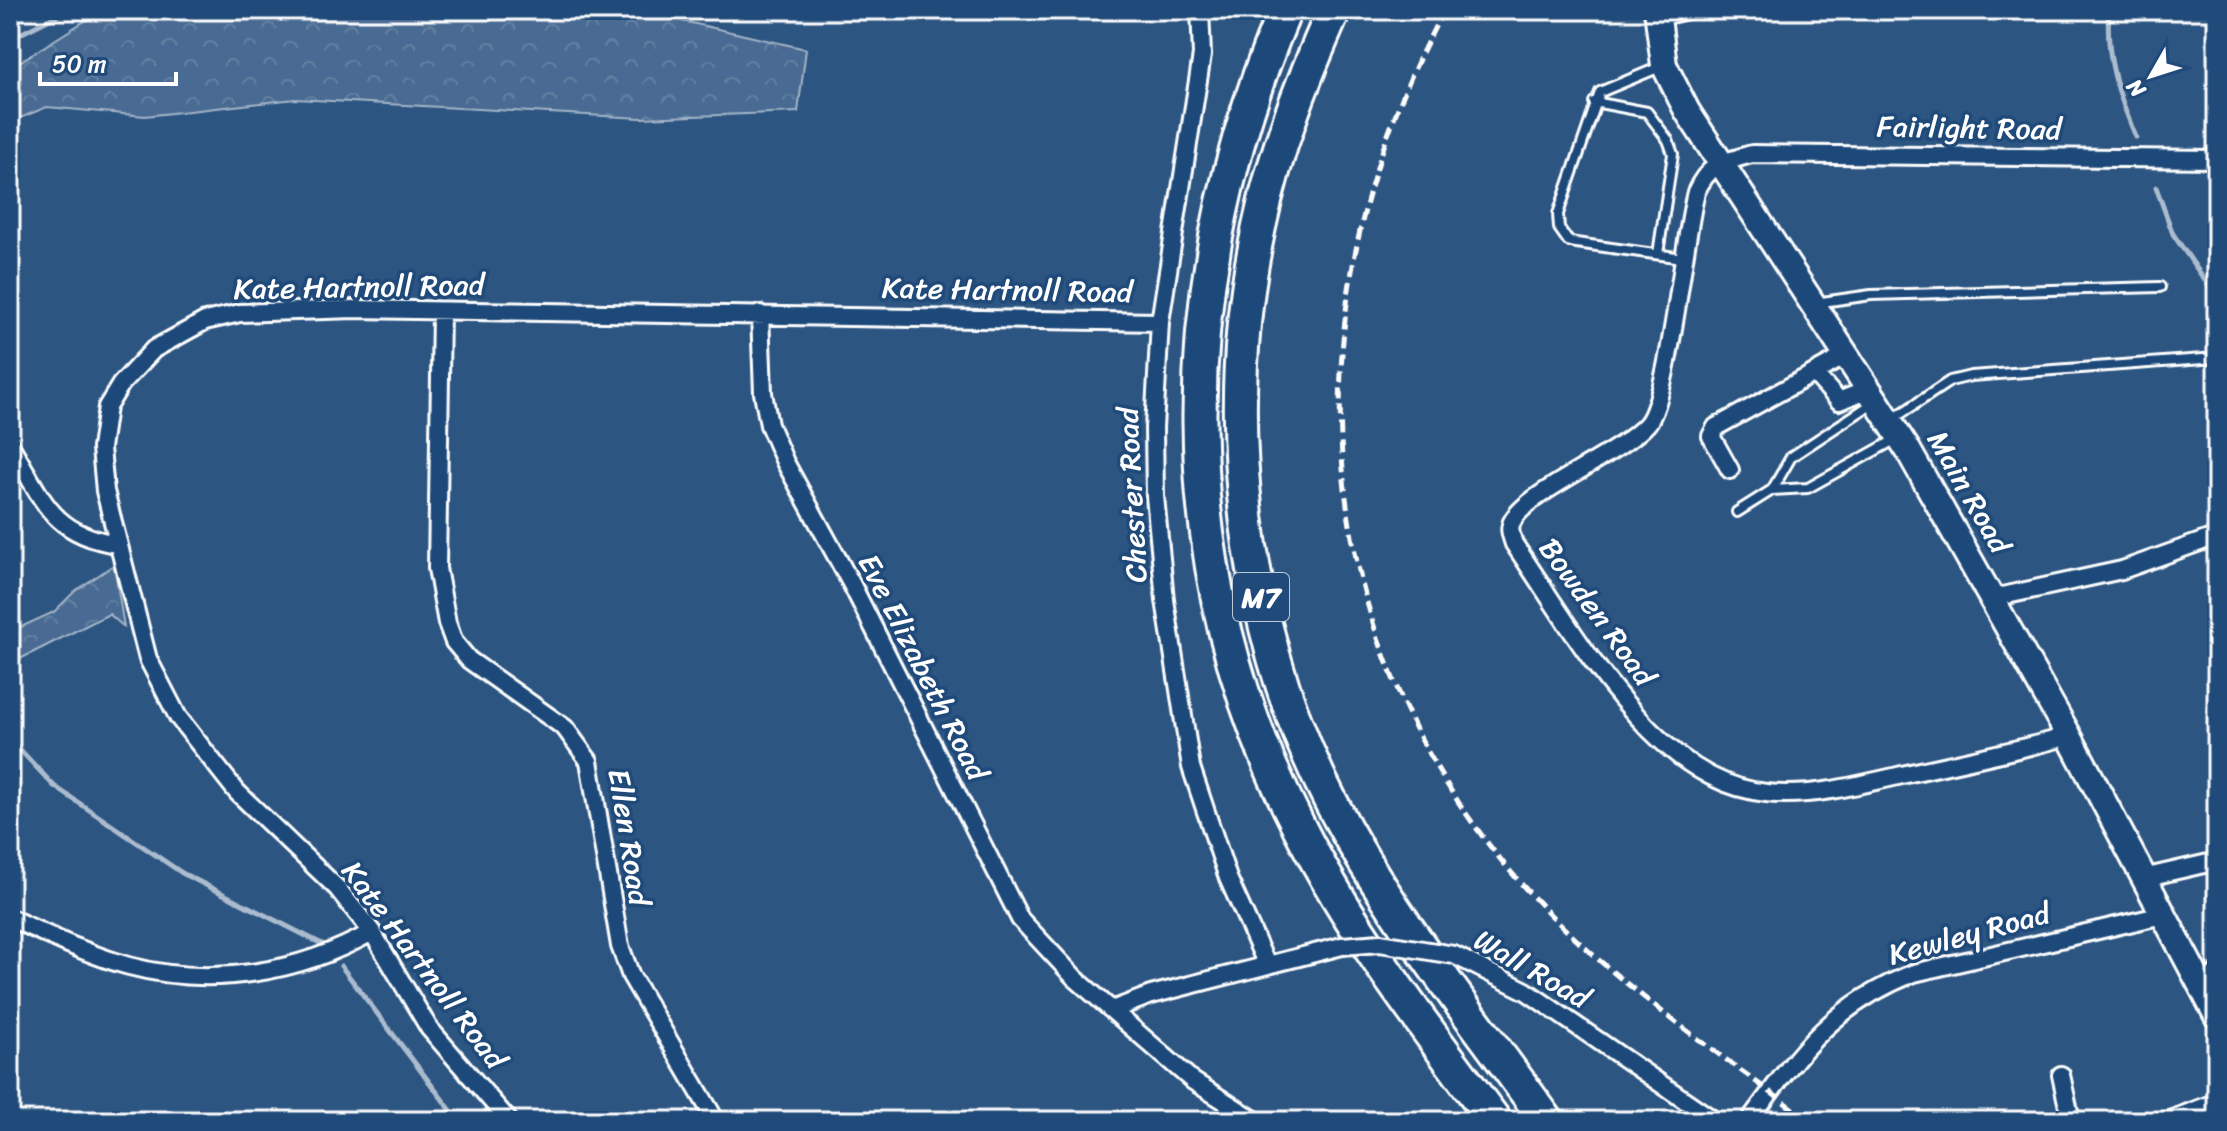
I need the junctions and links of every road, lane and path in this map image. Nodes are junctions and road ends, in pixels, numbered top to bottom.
1 (1200, 10) edge
2 (1285, 10) edge
3 (1334, 10) edge
4 (1705, 10) edge
5 (1657, 16) edge
6 (1664, 65) junction
7 (1594, 102) junction
8 (2217, 159) edge
9 (1721, 163) junction
10 (1658, 254) junction
11 (1683, 258) junction
12 (2160, 287) dead end
13 (1814, 303) junction
14 (441, 313) junction
15 (760, 314) junction
16 (1160, 322) junction
17 (1847, 355) junction
18 (2217, 358) edge
19 (1814, 373) junction
20 (1884, 412) junction
21 (10, 445) edge
22 (1730, 470) dead end
23 (1772, 490) junction
24 (1737, 512) dead end
25 (2217, 536) edge
26 (116, 544) junction
27 (1993, 598) junction
28 (2069, 736) junction
29 (2217, 861) edge
30 (2143, 878) junction
31 (2163, 915) junction
32 (10, 918) edge
33 (372, 932) junction
34 (1267, 965) junction
35 (2212, 993) edge
36 (1112, 1010) junction
37 (2061, 1075) dead end
38 (2217, 1102) edge
39 (509, 1121) edge
40 (716, 1121) edge
41 (1256, 1121) edge
42 (1495, 1121) edge
43 (1547, 1121) edge
44 (1715, 1121) edge
45 (1749, 1121) edge
46 (2071, 1121) edge
47 (2167, 1121) edge

1 - 16 street, Chester Road
2 - 42 highway, M7
3 - 43 highway, M7
4 - 5 lane
5 - 6 main road, Main Road
6 - 7 lane
6 - 9 main road, Main Road
7 - 10 lane
7 - 10 lane
8 - 9 street, Fairlight Road
9 - 11 street, Bowden Road
9 - 13 main road, Main Road
10 - 11 lane
11 - 28 street, Bowden Road
12 - 13 lane
13 - 17 main road, Main Road
14 - 15 street, Kate Hartnoll Road
14 - 26 street, Kate Hartnoll Road
14 - 40 street, Ellen Road
15 - 16 street, Kate Hartnoll Road
15 - 36 street, Eve Elizabeth Road
16 - 34 street, Chester Road
17 - 19 street
17 - 20 main road, Main Road
18 - 20 lane
19 - 20 street
19 - 22 street
20 - 23 lane
20 - 23 lane
20 - 27 main road, Main Road
21 - 26 street
23 - 24 lane
25 - 27 street
26 - 33 street, Kate Hartnoll Road
27 - 28 main road, Main Road
28 - 30 main road, Main Road
29 - 30 street
30 - 31 main road, Main Road
31 - 35 main road, Main Road
31 - 45 street, Kewley Road
32 - 33 street
33 - 39 street, Kate Hartnoll Road
34 - 36 street, Wall Road
34 - 44 street, Wall Road, bridge
36 - 41 street, Eve Elizabeth Road
37 - 46 street
38 - 47 street

